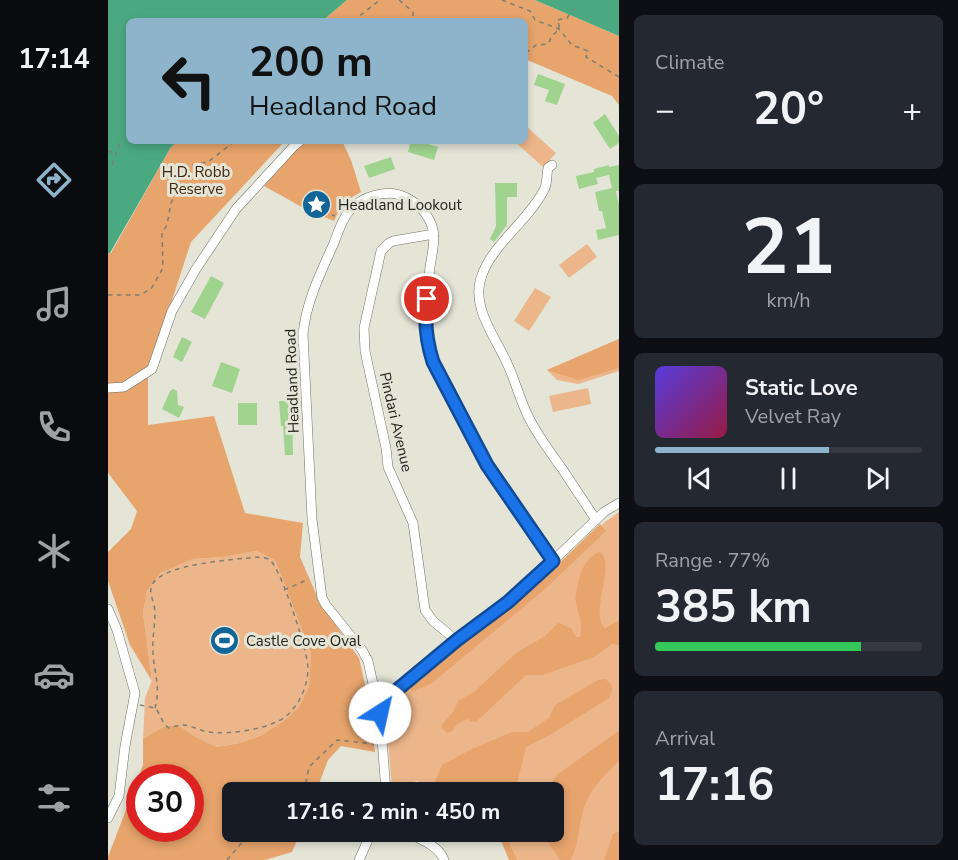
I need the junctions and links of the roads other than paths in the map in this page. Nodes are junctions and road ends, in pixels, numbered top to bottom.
1 (296, 144) edge
2 (552, 165) dead end
3 (434, 234) junction
4 (108, 388) edge
5 (619, 503) edge
6 (596, 520) junction
7 (553, 561) junction
8 (108, 609) edge
9 (457, 640) junction
10 (386, 699) junction
11 (385, 782) edge
12 (108, 818) edge
13 (367, 842) edge
14 (423, 842) edge
15 (359, 860) edge
16 (444, 860) edge

1 - 4 street
2 - 6 street
3 - 7 street
3 - 9 street, Pindari Avenue
3 - 10 street, Headland Road
5 - 6 street
6 - 7 street
7 - 9 street
8 - 12 street
9 - 10 street
10 - 11 street
13 - 15 street
14 - 16 street

